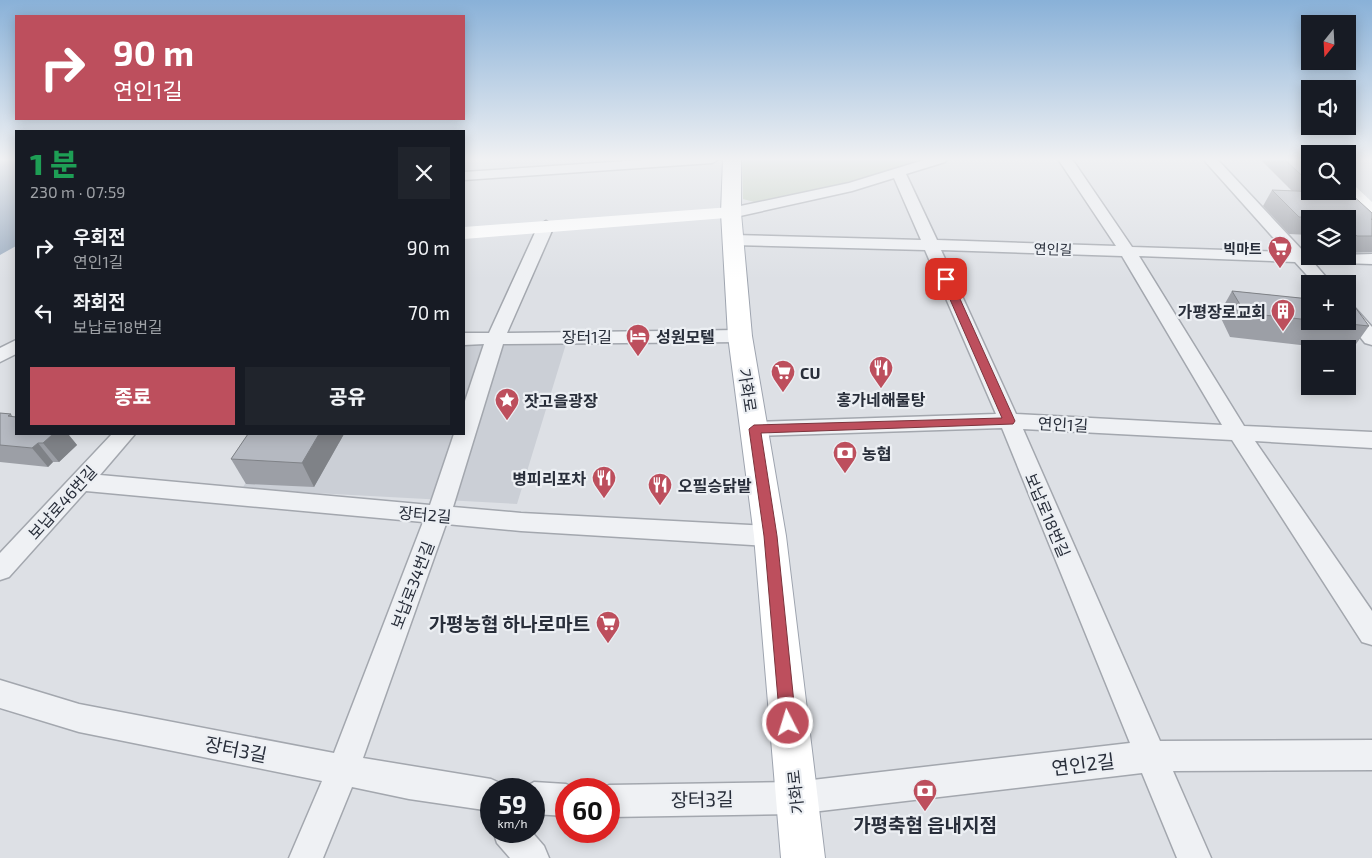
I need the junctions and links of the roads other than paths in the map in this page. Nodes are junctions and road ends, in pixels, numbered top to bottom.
1 (732, 199) edge
2 (815, 199) edge
3 (911, 199) edge
4 (1092, 199) edge
5 (1247, 199) edge
6 (1358, 199) edge
7 (1372, 212) edge
8 (546, 226) junction
9 (732, 226) junction
10 (465, 232) edge
11 (930, 243) junction
12 (1128, 252) junction
13 (1300, 257) junction
14 (1372, 259) edge
15 (1316, 275) edge
16 (1356, 320) edge
17 (740, 336) junction
18 (496, 337) junction
19 (465, 338) edge
20 (1372, 339) edge
21 (15, 347) edge
22 (0, 356) edge
23 (1009, 421) junction
24 (754, 429) junction
25 (465, 432) edge
26 (1238, 433) junction
27 (123, 435) edge
28 (464, 435) edge
29 (1372, 440) edge
30 (81, 482) junction
31 (438, 515) junction
32 (770, 536) junction
33 (0, 570) edge
34 (1372, 633) edge
35 (0, 694) edge
36 (1372, 755) edge
37 (1152, 756) junction
38 (343, 770) junction
39 (795, 798) junction
40 (480, 800) edge
41 (620, 801) edge
42 (519, 843) edge
43 (306, 858) edge
44 (532, 858) edge
45 (803, 858) edge
46 (1194, 858) edge

1 - 9 main road, 가화로
2 - 9 street
3 - 11 street, 보납로18번길
4 - 12 street
5 - 13 street
6 - 7 main road
8 - 9 main road
8 - 10 main road
8 - 18 street, 보납로34번길
9 - 11 street, 연인길
9 - 17 main road, 가화로
11 - 12 street, 연인길
11 - 23 street, 보납로18번길
12 - 13 street, 연인길
12 - 26 street
13 - 14 street, 연인길
13 - 15 street
16 - 20 street
17 - 18 street, 장터1길
17 - 24 main road, 가화로
18 - 19 street, 장터1길
18 - 25 street, 보납로34번길
21 - 22 street
23 - 24 street, 연인1길
23 - 26 street, 연인1길
23 - 37 street, 보납로18번길
24 - 32 main road, 가화로
26 - 29 street, 연인1길
26 - 34 street
27 - 30 street, 보납로46번길
28 - 31 street, 보납로34번길
30 - 31 street, 장터2길
30 - 33 street, 보납로46번길
31 - 32 street, 장터2길
31 - 38 street, 보납로34번길
32 - 39 main road, 가화로
35 - 38 street, 장터3길
36 - 37 street, 연인2길
37 - 39 street, 연인2길
37 - 46 street, 보납로18번길
38 - 40 street, 장터3길
38 - 43 street, 보납로34번길
39 - 41 street, 장터3길
39 - 45 main road, 가화로
42 - 44 street

